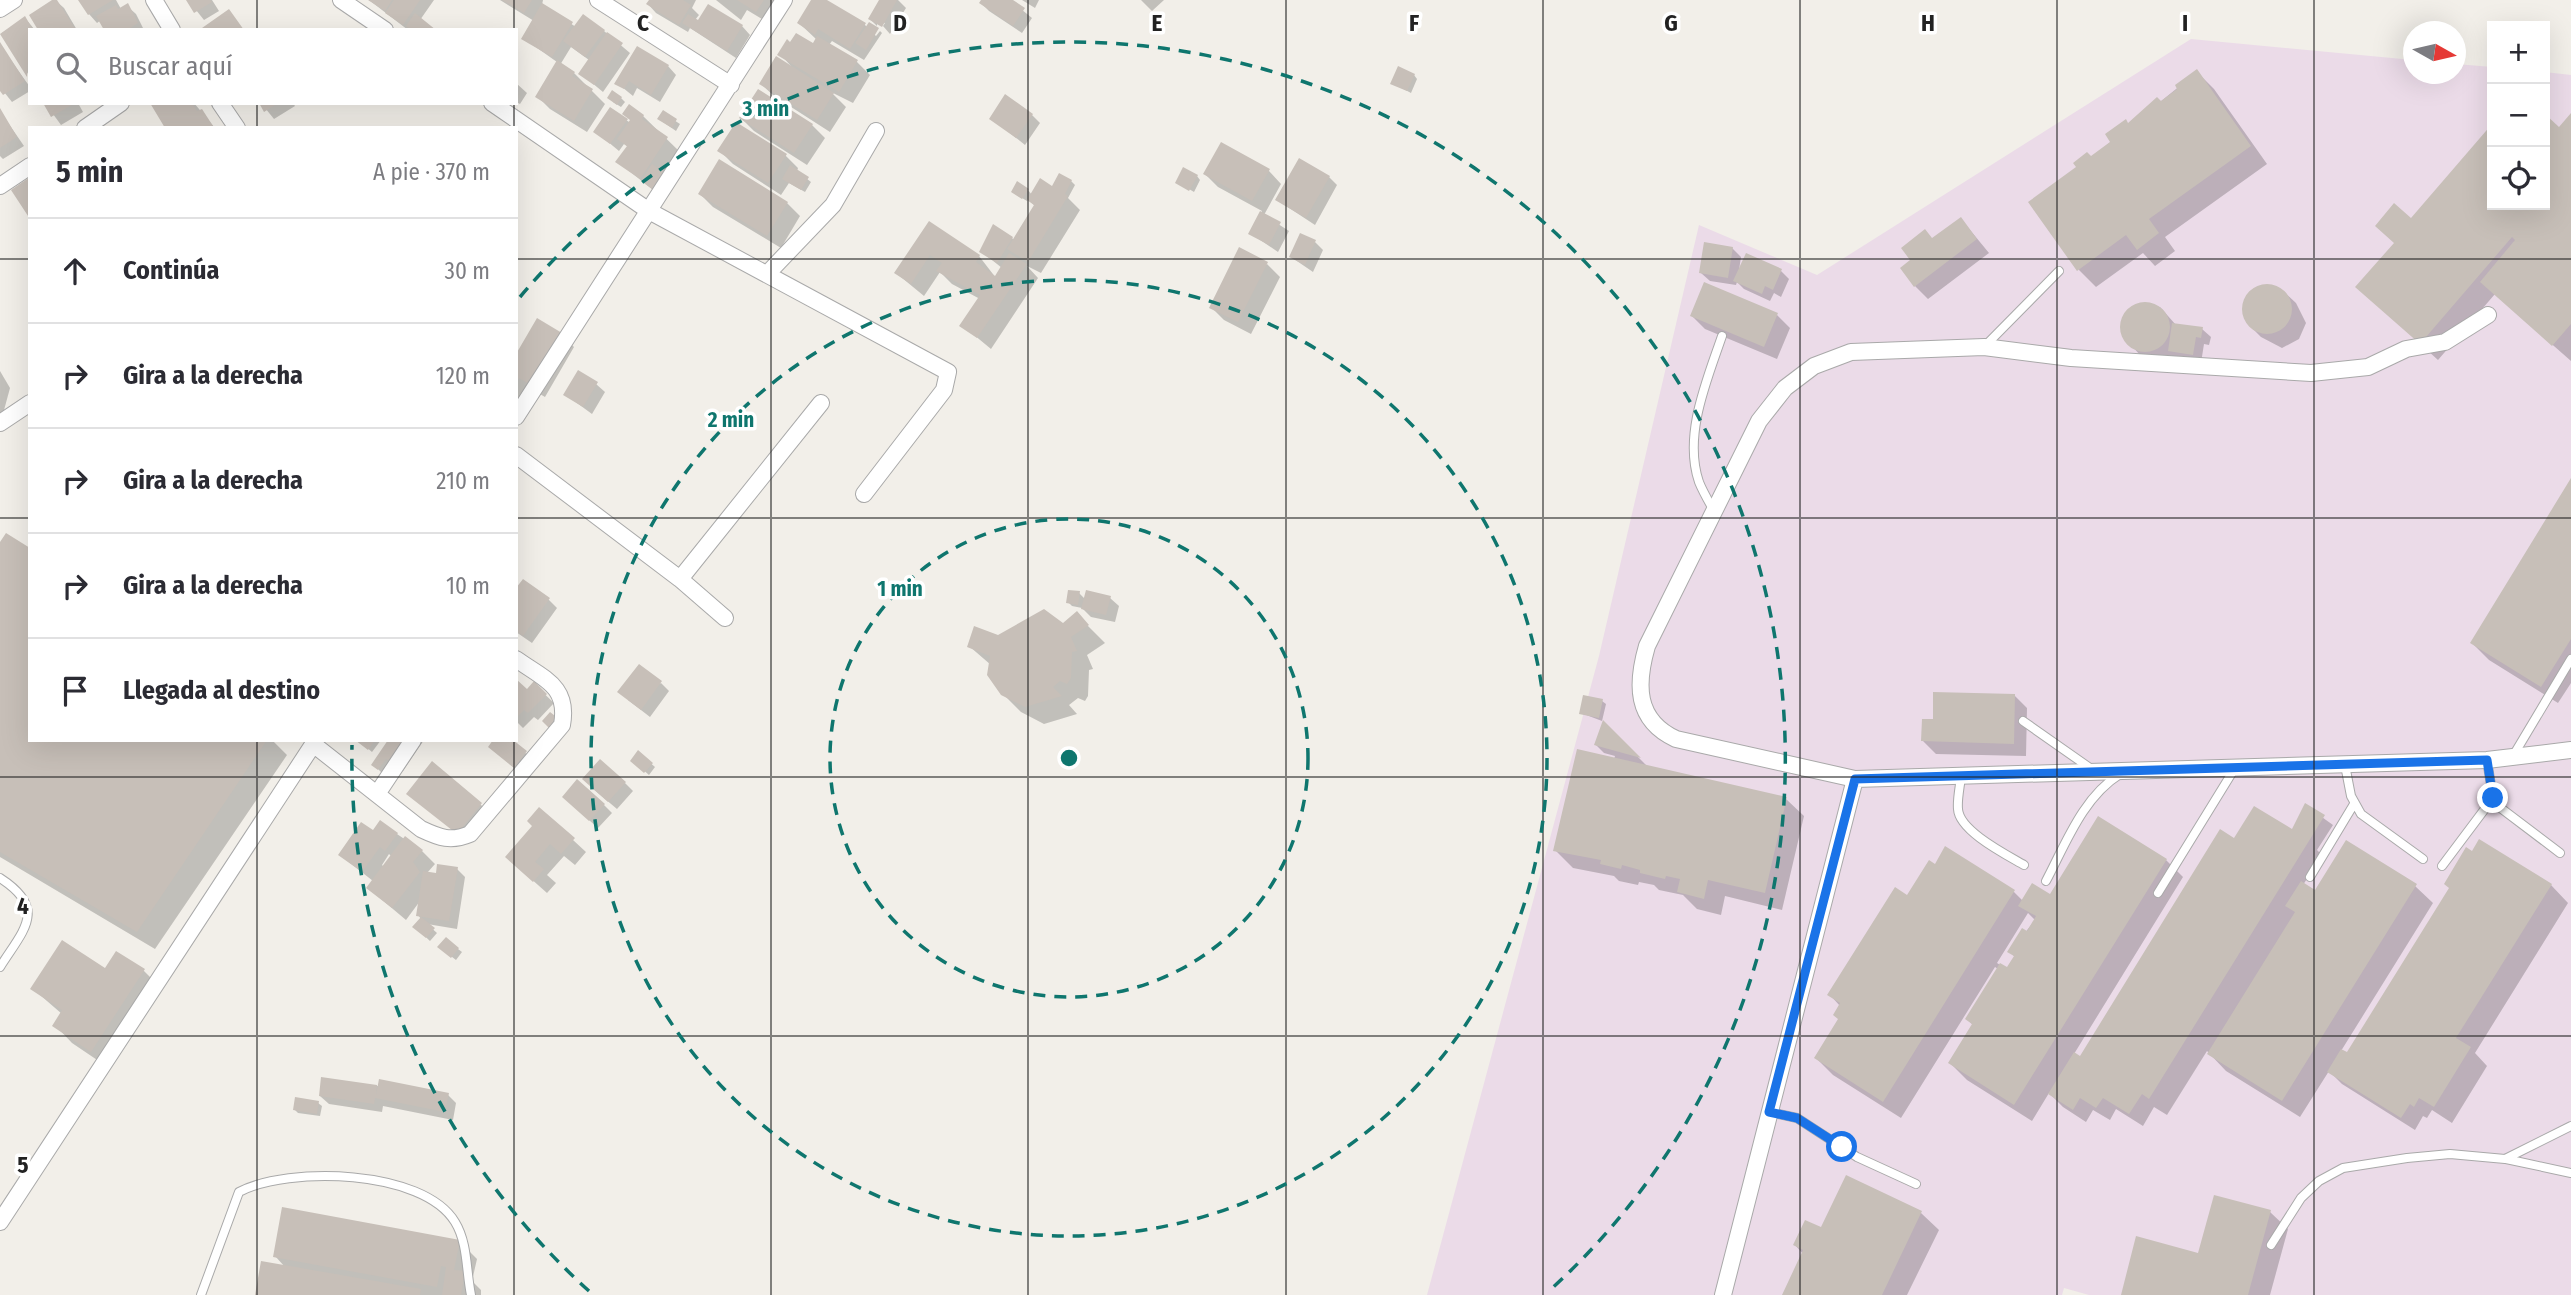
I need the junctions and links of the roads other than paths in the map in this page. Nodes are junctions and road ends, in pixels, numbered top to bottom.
1 (14, 0) edge
2 (155, 0) edge
3 (341, 0) edge
4 (598, 0) edge
5 (784, 0) edge
6 (0, 9) edge
7 (171, 28) edge
8 (382, 28) edge
9 (731, 85) junction
10 (118, 105) edge
11 (221, 105) edge
12 (495, 105) edge
13 (88, 126) edge
14 (236, 126) edge
15 (876, 131) dead end
16 (28, 167) edge
17 (0, 186) edge
18 (649, 211) junction
19 (2059, 271) dead end
20 (767, 274) junction
21 (2488, 315) dead end
22 (1722, 336) dead end
23 (1984, 347) junction
24 (821, 402) dead end
25 (28, 404) edge
26 (518, 414) edge
27 (0, 423) edge
28 (518, 457) edge
29 (864, 494) dead end
30 (1714, 511) junction
31 (680, 579) junction
32 (725, 618) dead end
33 (2571, 659) edge
34 (518, 660) edge
35 (2023, 721) dead end
36 (314, 742) edge
37 (412, 742) edge
38 (2571, 750) edge
39 (2512, 757) junction
40 (2487, 760) junction
41 (2345, 765) junction
42 (2235, 768) junction
43 (2122, 772) junction
44 (2103, 773) junction
45 (1961, 776) junction
46 (1855, 779) junction
47 (377, 794) junction
48 (2493, 798) junction
49 (2354, 804) junction
50 (2560, 853) dead end
51 (2423, 859) dead end
52 (2024, 864) dead end
53 (2442, 866) dead end
54 (2309, 877) dead end
55 (0, 878) edge
56 (2046, 881) dead end
57 (2158, 893) dead end
58 (0, 967) edge
59 (1769, 1112) junction
60 (2571, 1126) edge
61 (2505, 1159) junction
62 (2571, 1173) edge
63 (1916, 1184) dead end
64 (0, 1222) edge
65 (2271, 1245) dead end
66 (201, 1295) edge
67 (471, 1295) edge
68 (1723, 1295) edge

1 - 6 street
2 - 7 street
3 - 8 street
4 - 9 street
5 - 9 street
9 - 18 street
10 - 13 street
11 - 14 street
12 - 18 street
15 - 20 street
16 - 17 street
18 - 20 street
18 - 26 street
19 - 23 lane
20 - 29 street
21 - 23 street
22 - 30 lane
23 - 30 street
24 - 31 street
25 - 27 street
28 - 31 street
30 - 46 street
31 - 32 street
33 - 39 lane
34 - 47 street
35 - 44 lane
36 - 47 street
36 - 64 street
37 - 47 street
38 - 39 street
39 - 40 street
40 - 41 street
40 - 48 lane
41 - 42 street
41 - 49 lane
42 - 43 street
42 - 57 lane
43 - 44 street
43 - 56 lane
44 - 45 street
45 - 46 street
45 - 52 lane
46 - 59 street
48 - 50 lane
48 - 53 lane
49 - 51 lane
49 - 54 lane
55 - 58 lane
59 - 63 lane
59 - 68 street
60 - 61 lane
61 - 62 lane
61 - 65 lane
66 - 67 lane

